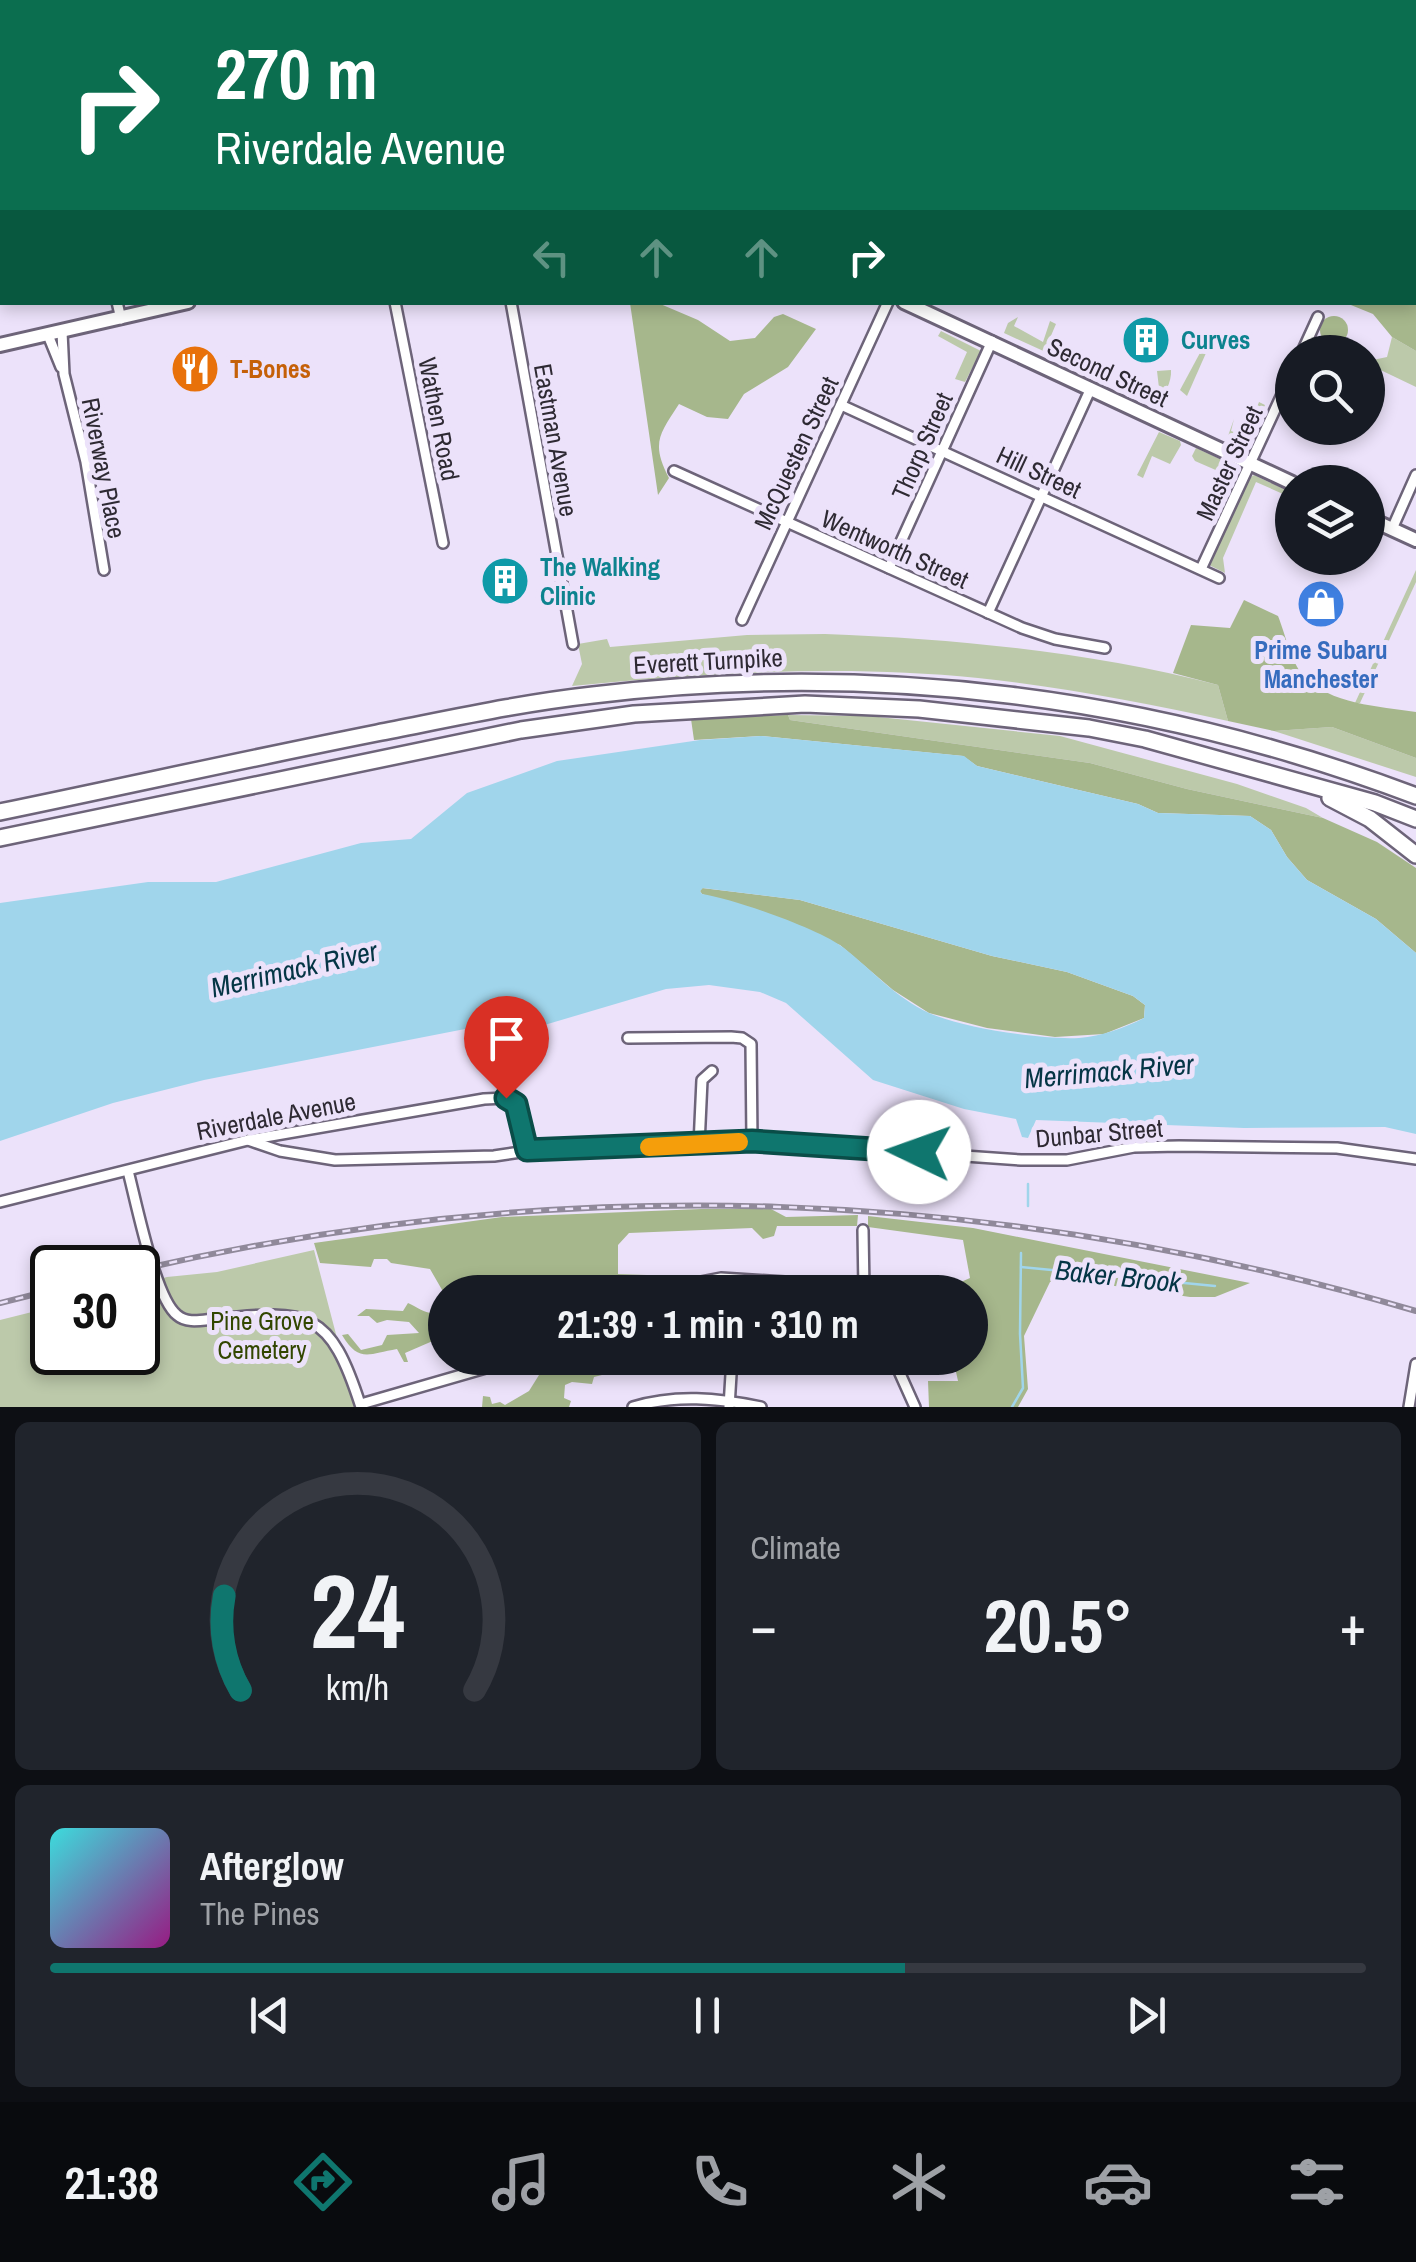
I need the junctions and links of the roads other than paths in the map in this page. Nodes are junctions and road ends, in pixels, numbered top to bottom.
1 (119, 305) edge
2 (176, 305) edge
3 (396, 305) edge
4 (511, 305) edge
5 (887, 305) edge
6 (911, 305) edge
7 (1318, 317) dead end
8 (121, 319) junction
9 (55, 334) junction
10 (1310, 335) edge
11 (992, 342) junction
12 (0, 345) edge
13 (1091, 388) junction
14 (840, 405) junction
15 (1275, 411) edge
16 (942, 450) junction
17 (1251, 464) junction
18 (674, 471) dead end
19 (1275, 475) edge
20 (1416, 475) edge
21 (1043, 497) junction
22 (786, 523) junction
23 (1385, 526) edge
24 (1392, 529) junction
25 (1416, 540) edge
26 (443, 544) dead end
27 (889, 568) junction
28 (1201, 569) junction
29 (104, 570) dead end
30 (1219, 578) dead end
31 (988, 613) junction
32 (742, 620) dead end
33 (573, 644) dead end
34 (1106, 648) dead end
35 (1145, 739) junction
36 (1416, 796) edge
37 (0, 812) edge
38 (1416, 819) edge
39 (0, 838) edge
40 (1416, 855) edge
41 (628, 1038) dead end
42 (712, 1071) dead end
43 (248, 1140) junction
44 (752, 1141) junction
45 (699, 1145) junction
46 (527, 1150) junction
47 (1416, 1159) edge
48 (128, 1170) junction
49 (0, 1202) edge
50 (863, 1230) dead end
51 (864, 1275) edge
52 (1416, 1364) edge
53 (464, 1375) edge
54 (731, 1375) edge
55 (901, 1375) edge
56 (729, 1404) edge
57 (361, 1406) edge
58 (632, 1407) edge
59 (761, 1407) edge
60 (915, 1407) edge
61 (1409, 1407) edge

1 - 8 street
2 - 8 main road
3 - 26 street, Wathen Road
4 - 33 street, Eastman Avenue
5 - 14 street, McQuesten Street
6 - 11 main road, Second Street
7 - 10 street
8 - 9 main road
9 - 12 main road
9 - 29 street, Riverway Place
11 - 13 main road, Second Street
11 - 16 street, Thorp Street
13 - 17 main road, Second Street
13 - 21 street
14 - 16 street, Hill Street
14 - 22 street, McQuesten Street
15 - 17 street, Master Street
16 - 21 street, Hill Street
16 - 27 street, Thorp Street
17 - 19 main road, Second Street
17 - 28 street, Master Street
18 - 22 street, Wentworth Street
20 - 24 street
21 - 28 street, Hill Street
21 - 31 street
22 - 27 street, Wentworth Street
22 - 32 street, McQuesten Street
23 - 24 main road
24 - 25 main road
27 - 31 street, Wentworth Street
28 - 30 street, Hill Street
31 - 34 street, Wentworth Street
35 - 38 highway, Everett Turnpike
35 - 39 highway, Everett Turnpike
35 - 40 highway
36 - 37 highway, Everett Turnpike
41 - 44 street
42 - 45 street
43 - 46 street, Dunbar Street
43 - 46 street, Riverdale Avenue
43 - 48 street, Riverdale Avenue
44 - 45 street, Dunbar Street
44 - 47 street, Dunbar Street
45 - 46 street, Dunbar Street
48 - 49 street, Riverdale Avenue
48 - 57 street
50 - 51 street
52 - 61 street
53 - 57 street
54 - 56 street
55 - 60 street
56 - 58 street
56 - 59 street

